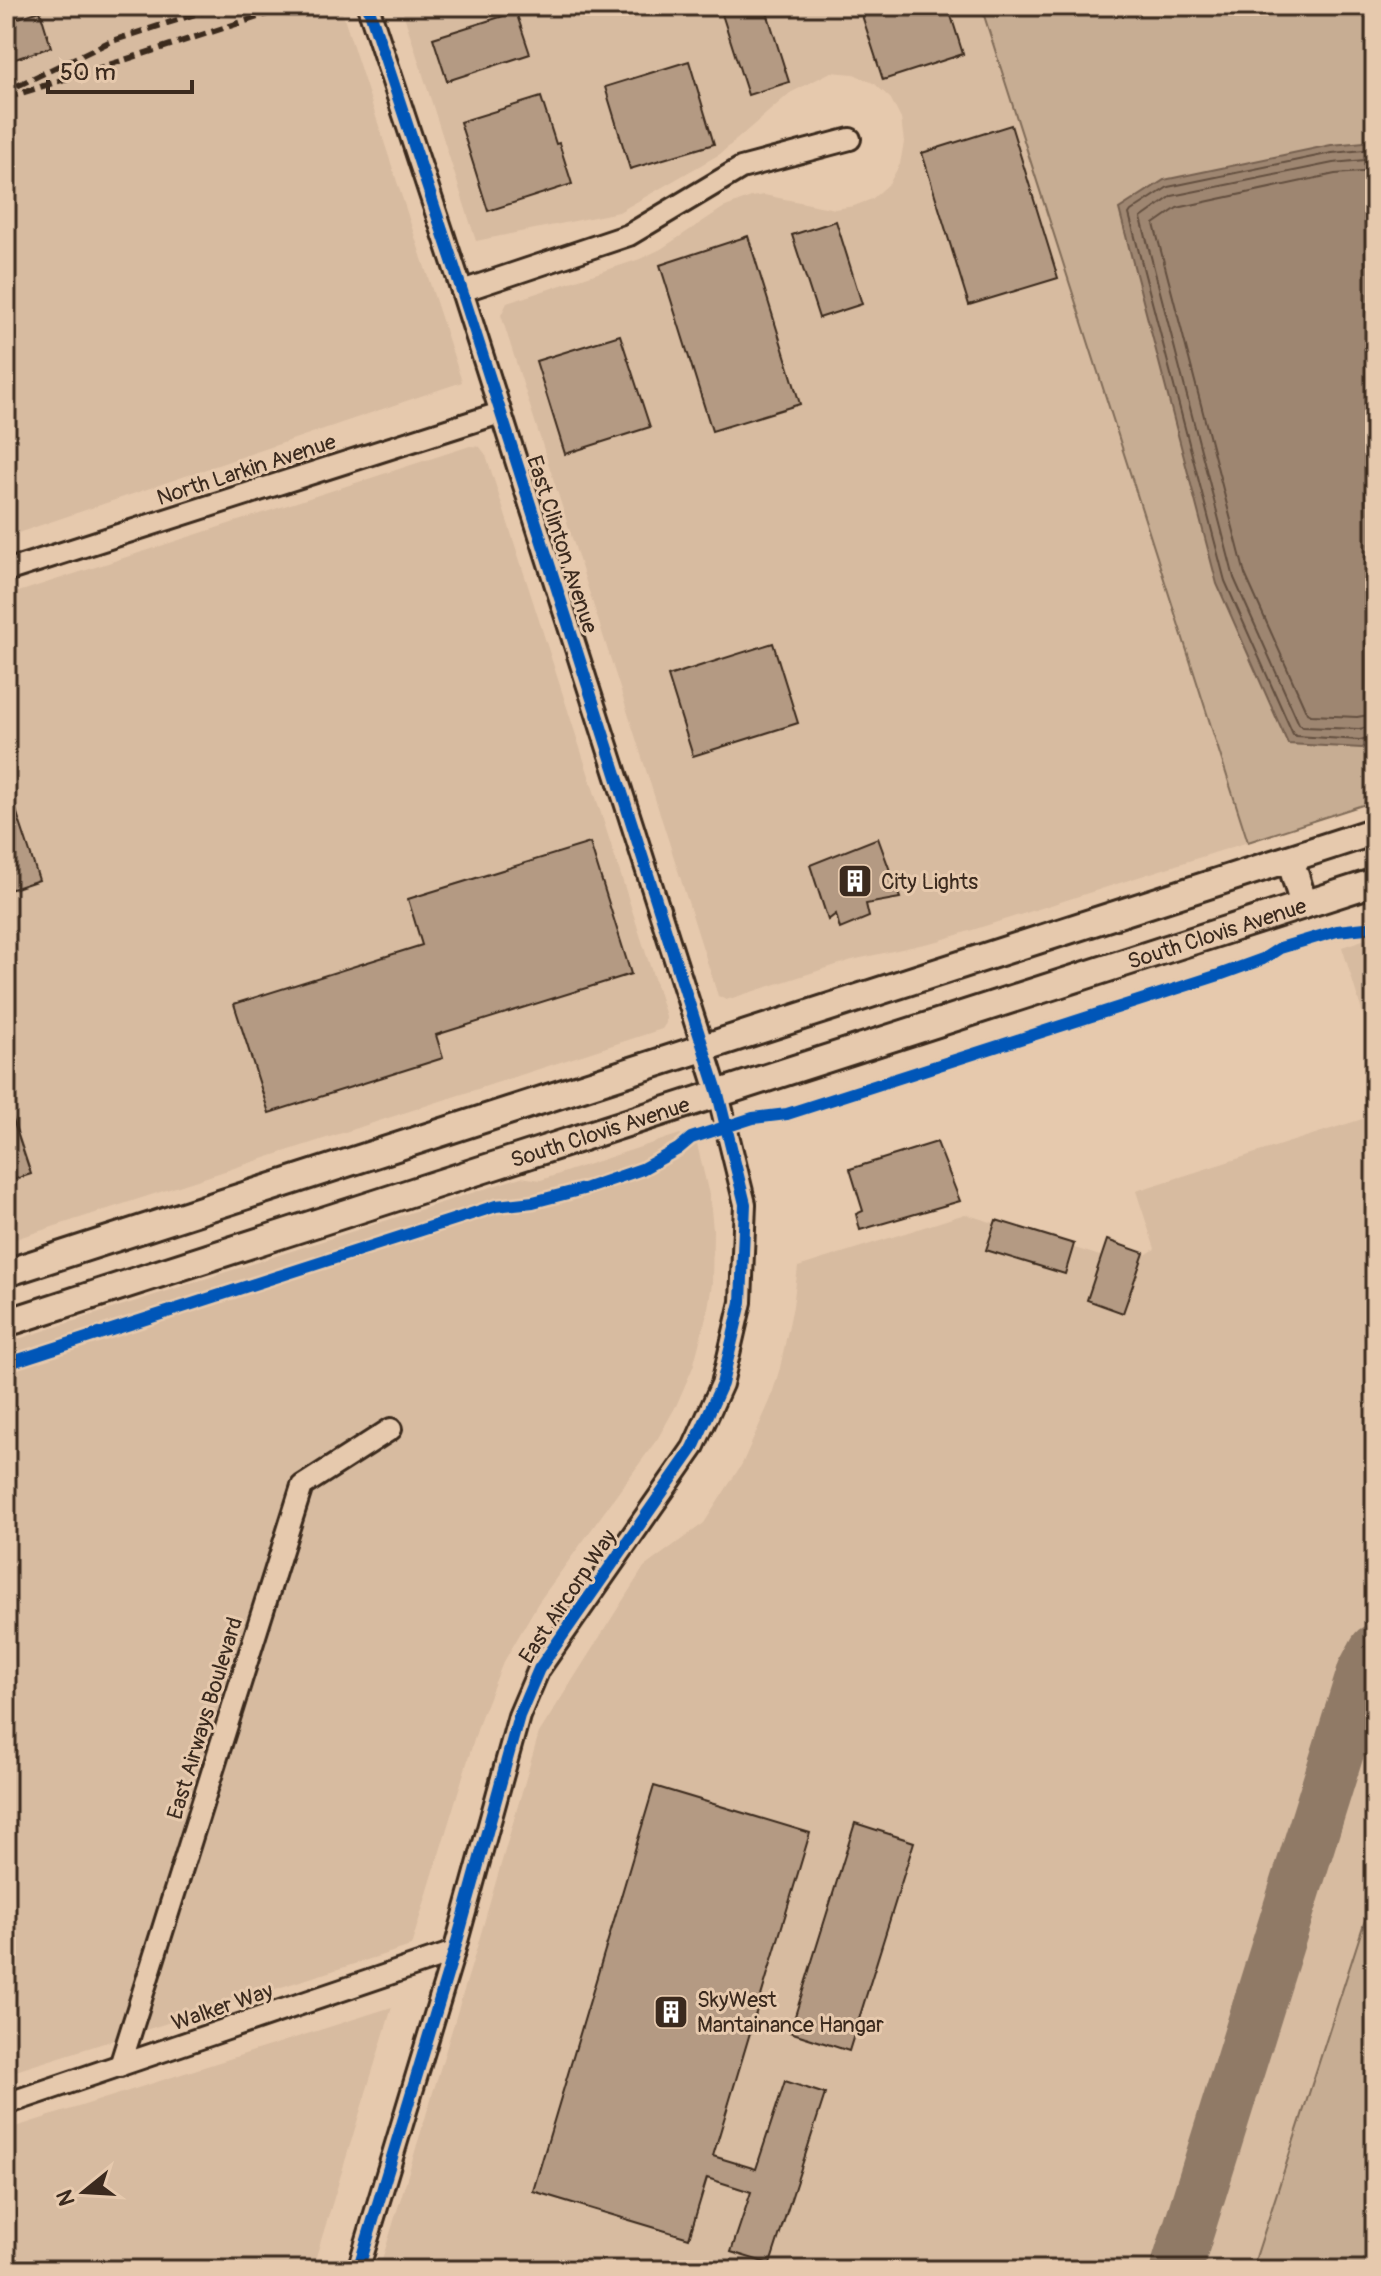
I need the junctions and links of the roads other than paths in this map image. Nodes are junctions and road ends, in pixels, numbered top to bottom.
1 (368, 6) edge
2 (850, 139) dead end
3 (462, 291) junction
4 (500, 413) junction
5 (6, 571) edge
6 (1375, 831) edge
7 (1290, 859) junction
8 (1375, 882) edge
9 (1304, 905) junction
10 (703, 1049) junction
11 (718, 1094) junction
12 (6, 1273) edge
13 (6, 1323) edge
14 (391, 1429) dead end
15 (454, 1952) junction
16 (120, 2066) junction
17 (6, 2104) edge
18 (358, 2270) edge

1 - 3 street, East Clinton Avenue
2 - 3 street
3 - 4 street, East Clinton Avenue
4 - 5 street, North Larkin Avenue
4 - 10 street, East Clinton Avenue
6 - 7 main road
7 - 9 main road
7 - 10 main road
8 - 9 main road, South Clovis Avenue
9 - 11 main road, South Clovis Avenue
10 - 11 street, East Clinton Avenue
10 - 12 main road
11 - 13 main road, South Clovis Avenue
11 - 15 street, East Aircorp Way
14 - 16 street, East Airways Boulevard
15 - 16 street, Walker Way
15 - 18 street, East Aircorp Way
16 - 17 street, Walker Way

